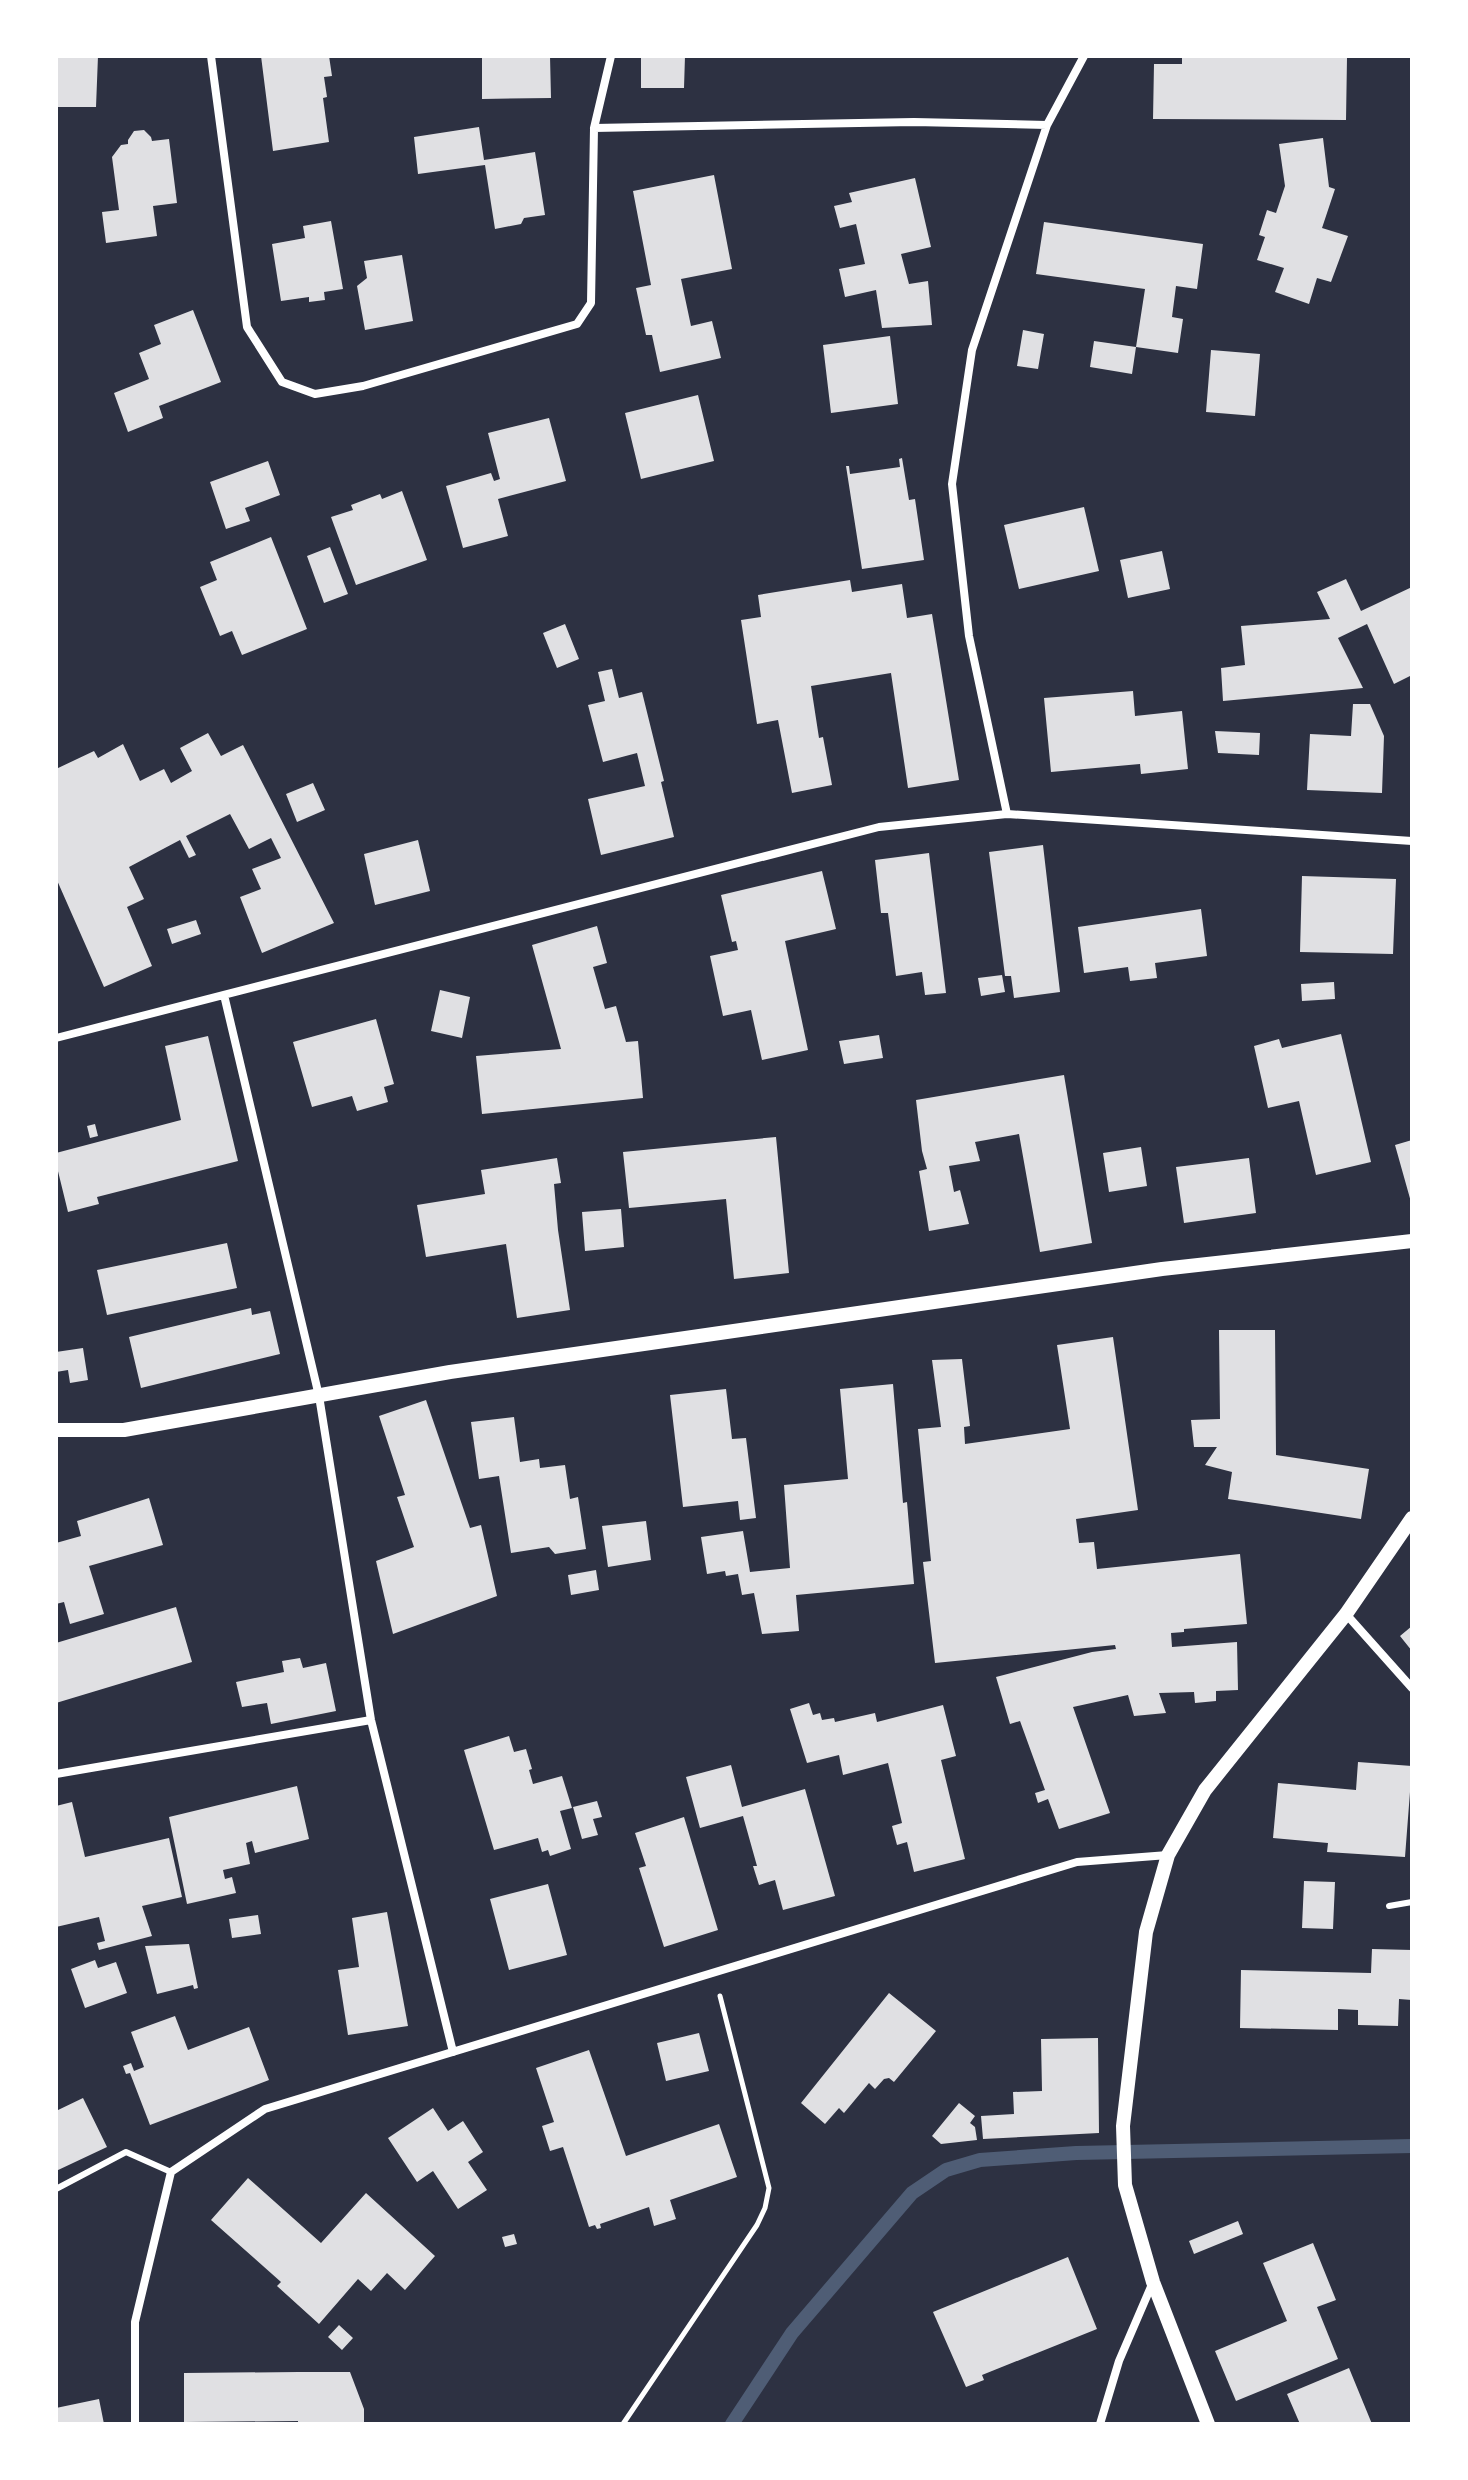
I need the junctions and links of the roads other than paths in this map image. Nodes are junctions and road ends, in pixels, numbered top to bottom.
1 (211, 56) edge
2 (611, 56) edge
3 (1084, 56) edge
4 (1047, 125) junction
5 (594, 128) junction
6 (1007, 814) junction
7 (1412, 841) edge
8 (224, 995) junction
9 (56, 1038) edge
10 (1412, 1241) edge
11 (319, 1396) junction
12 (56, 1430) edge
13 (1411, 1520) edge
14 (1346, 1614) junction
15 (1412, 1688) edge
16 (371, 1720) junction
17 (56, 1774) edge
18 (1168, 1855) junction
19 (1412, 1902) edge
20 (1389, 1906) dead end
21 (453, 2052) junction
22 (171, 2172) junction
23 (56, 2189) edge
24 (1153, 2282) junction
25 (135, 2424) edge
26 (1100, 2424) edge
27 (1208, 2424) edge

1 - 5 street
2 - 5 street
3 - 4 street
4 - 5 street
4 - 6 street
6 - 7 street
6 - 8 street
8 - 9 street
8 - 11 street
10 - 11 street
11 - 12 street
11 - 16 street
13 - 14 street
14 - 15 street
14 - 18 street
16 - 17 street
16 - 21 street
18 - 21 street
18 - 24 street
19 - 20 lane
21 - 22 street
22 - 23 lane
22 - 25 street
24 - 26 street
24 - 27 street

